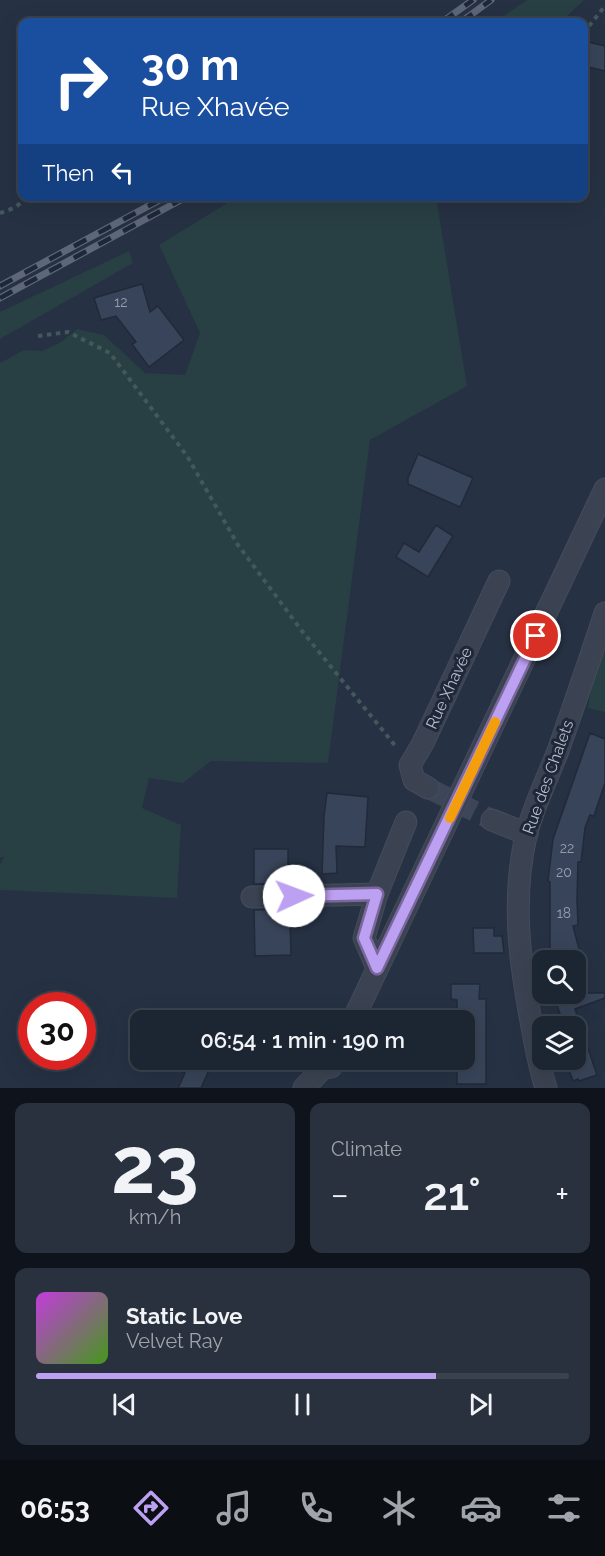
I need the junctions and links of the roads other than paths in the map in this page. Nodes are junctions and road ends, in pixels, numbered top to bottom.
1 (605, 489) edge
2 (499, 581) dead end
3 (605, 613) edge
4 (428, 788) tunnel mouth
5 (492, 820) tunnel mouth
6 (406, 822) dead end
7 (527, 834) junction
8 (377, 894) junction
9 (252, 897) dead end
10 (377, 968) junction
11 (358, 1010) edge
12 (321, 1070) edge
13 (330, 1070) edge
14 (304, 1088) edge
15 (321, 1088) edge
16 (546, 1088) edge

1 - 10 street
2 - 4 street, Rue Xhavée
3 - 7 street, Rue des Chalets
5 - 7 street
6 - 8 street
7 - 16 street, Rue des Chalets
8 - 9 street
8 - 10 street
10 - 11 street
12 - 14 street
13 - 15 street

